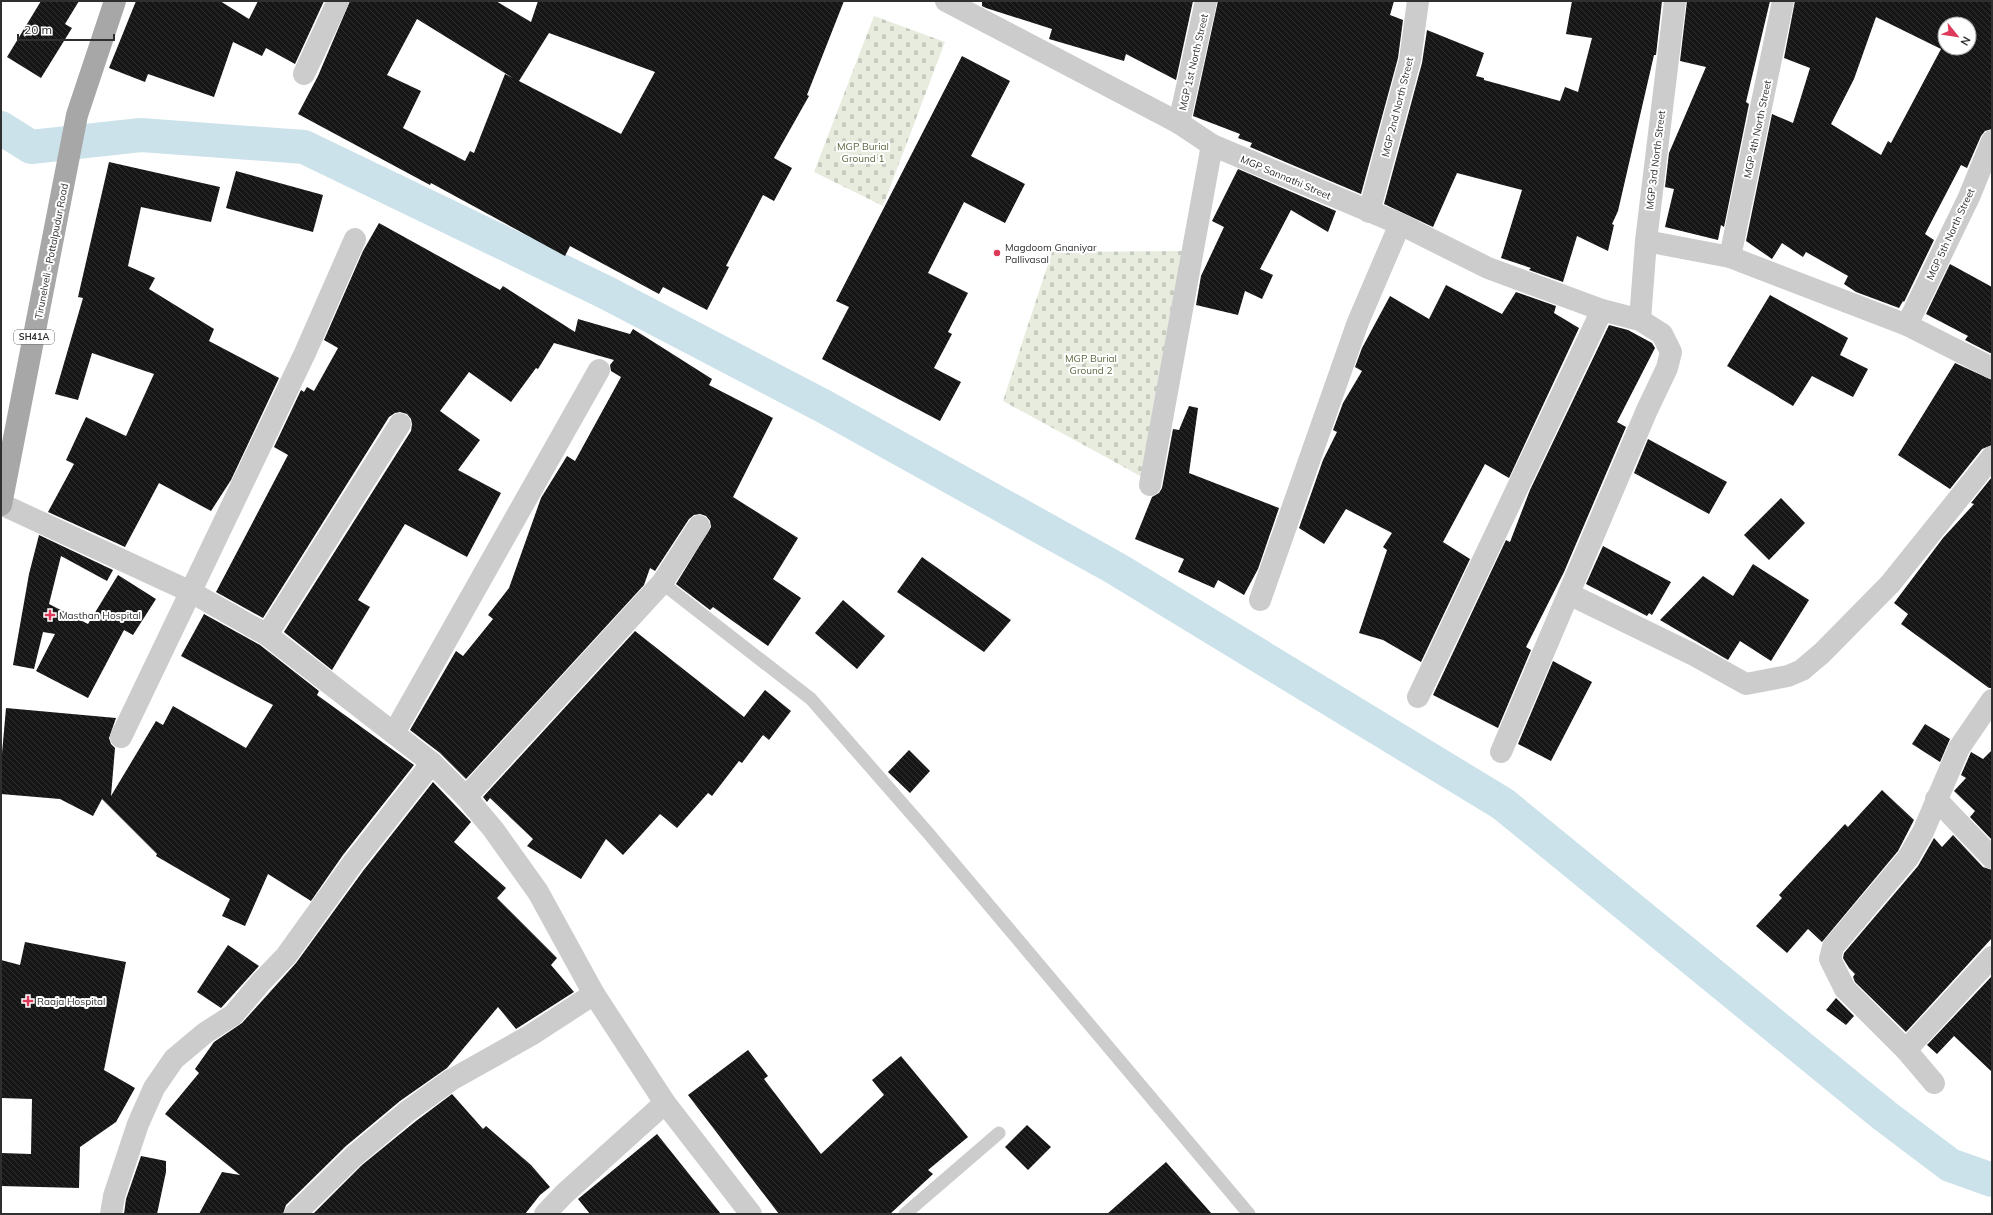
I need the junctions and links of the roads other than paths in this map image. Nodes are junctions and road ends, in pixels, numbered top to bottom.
1 (115, 1) edge
2 (338, 1) edge
3 (946, 1) edge
4 (1206, 1) edge
5 (1418, 1) edge
6 (1675, 1) edge
7 (1783, 1) edge
8 (304, 74) dead end
9 (1179, 123) junction
10 (1992, 141) edge
11 (1212, 145) junction
12 (1369, 212) junction
13 (1400, 224) junction
14 (355, 239) dead end
15 (1646, 241) junction
16 (1730, 257) junction
17 (1602, 310) junction
18 (1640, 320) junction
19 (1907, 325) junction
20 (1992, 368) edge
21 (599, 370) dead end
22 (400, 424) dead end
23 (1992, 458) edge
24 (1150, 485) dead end
25 (1, 504) edge
26 (699, 526) dead end
27 (662, 583) junction
28 (191, 592) junction
29 (1569, 594) junction
30 (1260, 600) dead end
31 (267, 635) junction
32 (1418, 697) dead end
33 (1992, 700) edge
34 (394, 733) junction
35 (121, 737) dead end
36 (1501, 752) dead end
37 (432, 763) junction
38 (466, 797) junction
39 (1936, 799) junction
40 (1992, 858) edge
41 (1992, 957) edge
42 (594, 994) junction
43 (1906, 1050) junction
44 (1934, 1082) dead end
45 (665, 1103) junction
46 (999, 1133) dead end
47 (111, 1214) edge
48 (296, 1214) edge
49 (545, 1214) edge
50 (751, 1214) edge
51 (905, 1214) edge
52 (1250, 1214) edge

1 - 25 main road, Tirunelveli - Pottalpudur Road / SH41A
2 - 8 street
3 - 9 street, MGP Sannathi Street
4 - 9 street, MGP 1st North Street
5 - 12 street, MGP 2nd North Street
6 - 15 street, MGP 3rd North Street
7 - 16 street, MGP 4th North Street
9 - 11 street, MGP Sannathi Street
10 - 19 street, MGP 5th North Street
11 - 12 street, MGP Sannathi Street
11 - 24 street
12 - 13 street, MGP Sannathi Street
13 - 17 street, MGP Sannathi Street
13 - 30 street
14 - 28 street
15 - 16 street
15 - 18 street, MGP 3rd North Street
16 - 19 street
17 - 18 street, MGP Sannathi Street
17 - 32 street
18 - 29 street, MGP Sannathi Street
19 - 20 street
21 - 34 street
22 - 31 street
23 - 29 street
25 - 28 street
26 - 27 street
27 - 38 street
27 - 52 lane
28 - 31 street
28 - 35 street
29 - 36 street, MGP Sannathi Street
31 - 34 street
33 - 39 street
34 - 37 street
37 - 38 street
37 - 47 street
38 - 42 street
39 - 40 street
39 - 43 street
41 - 43 street
42 - 45 street
42 - 48 street
43 - 44 street
45 - 49 street
45 - 50 street
46 - 51 lane

